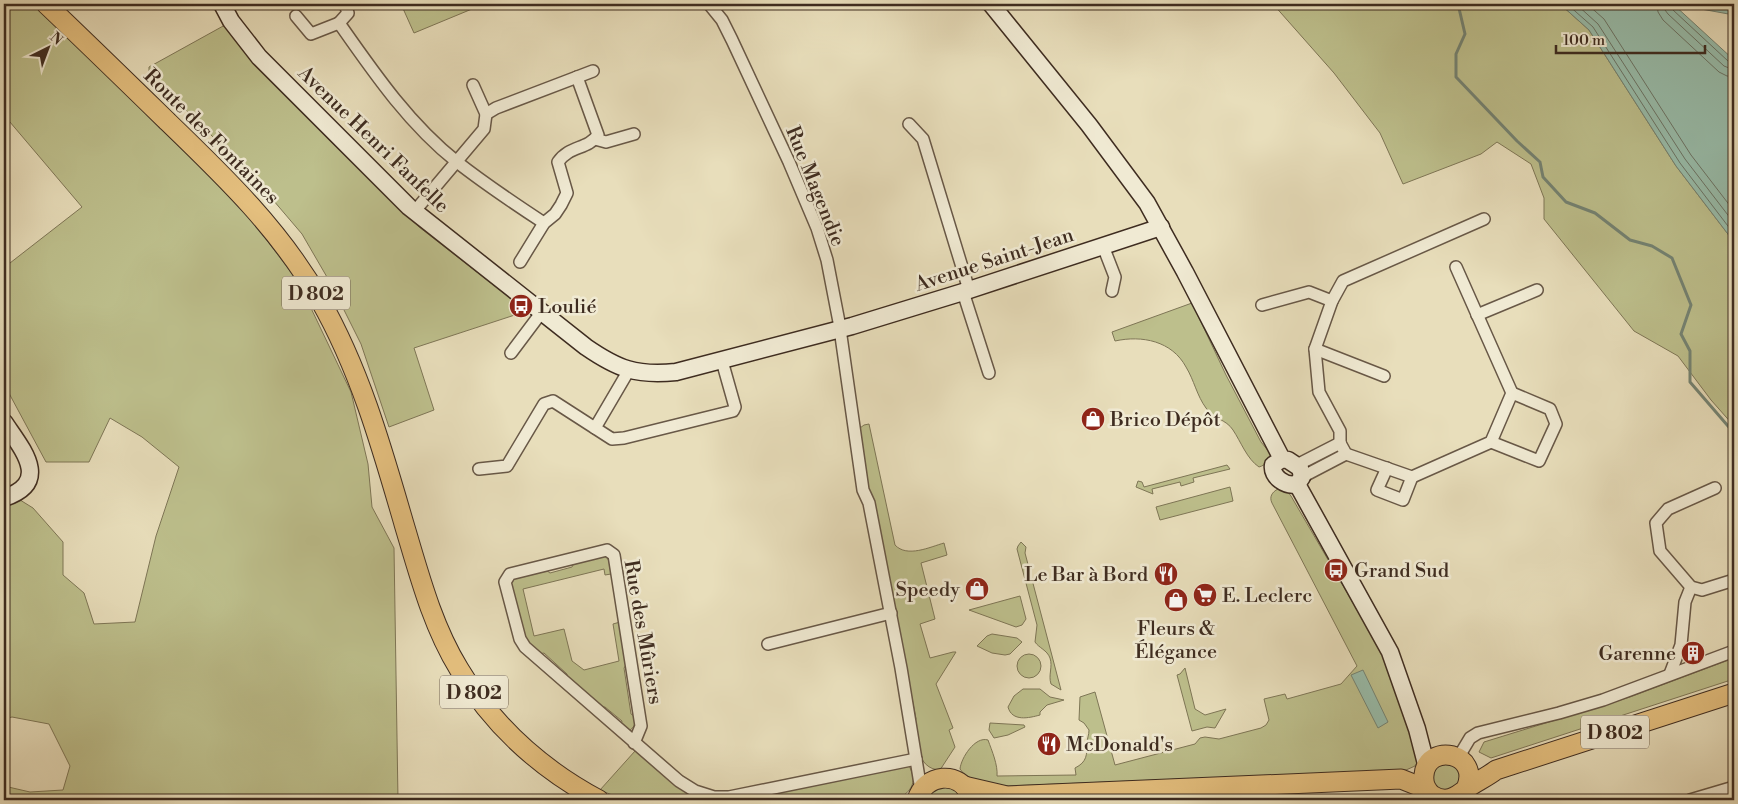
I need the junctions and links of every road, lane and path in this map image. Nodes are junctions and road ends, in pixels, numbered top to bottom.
1 (46, 4) edge
2 (222, 4) edge
3 (709, 4) edge
4 (992, 4) edge
5 (347, 8) edge
6 (296, 16) dead end
7 (339, 23) junction
8 (593, 71) dead end
9 (577, 77) junction
10 (473, 85) dead end
11 (486, 114) junction
12 (909, 124) dead end
13 (634, 134) dead end
14 (595, 139) junction
15 (456, 161) junction
16 (414, 212) junction
17 (1484, 219) dead end
18 (544, 223) junction
19 (1161, 227) junction
20 (1103, 246) junction
21 (520, 262) dead end
22 (1456, 267) dead end
23 (1537, 290) dead end
24 (966, 291) junction
25 (1112, 292) dead end
26 (1332, 302) junction
27 (1262, 305) dead end
28 (541, 313) junction
29 (1477, 315) junction
30 (840, 328) junction
31 (1315, 349) junction
32 (511, 353) dead end
33 (722, 360) junction
34 (629, 370) junction
35 (989, 373) dead end
36 (1384, 376) dead end
37 (1512, 394) junction
38 (4, 422) edge
39 (595, 428) junction
40 (1492, 442) junction
41 (1340, 443) junction
42 (1346, 454) junction
43 (1387, 468) junction
44 (479, 469) dead end
45 (1295, 471) junction
46 (1412, 477) junction
47 (1714, 488) dead end
48 (4, 498) edge
49 (1734, 580) edge
50 (1691, 586) junction
51 (891, 613) junction
52 (768, 644) dead end
53 (1734, 651) edge
54 (1670, 674) junction
55 (1734, 693) edge
56 (634, 743) junction
57 (916, 759) junction
58 (1444, 761) junction
59 (1496, 770) junction
60 (939, 778) junction
61 (1400, 779) junction
62 (1734, 787) edge
63 (968, 793) edge
64 (1430, 794) edge
65 (917, 796) edge
66 (1459, 796) edge
67 (1003, 798) edge
68 (599, 800) edge
69 (1690, 800) edge

1 - 68 main road, Route des Fontaines / D 802
2 - 16 street, Avenue Henri Fanfelle
3 - 30 street, Rue Magendie
4 - 19 street
5 - 7 street
6 - 7 street
7 - 15 street
8 - 9 street
9 - 11 street
9 - 14 street
10 - 11 street
11 - 15 street
12 - 24 street
13 - 14 street
14 - 18 street
15 - 16 street
15 - 18 street
16 - 28 street, Avenue Henri Fanfelle
17 - 26 street
18 - 21 street
19 - 20 street, Avenue Saint-Jean
19 - 45 street
20 - 24 street, Avenue Saint-Jean
20 - 25 street
22 - 29 street
23 - 29 street
24 - 30 street, Avenue Saint-Jean
24 - 35 street
26 - 27 street
26 - 31 street
28 - 32 street
28 - 34 street, Avenue Henri Fanfelle
29 - 37 street
30 - 33 street, Avenue Henri Fanfelle
30 - 51 street, Rue Magendie
31 - 36 street
31 - 41 street
33 - 34 street, Avenue Henri Fanfelle
33 - 39 street
34 - 39 street
37 - 40 street
37 - 40 street
38 - 48 street
39 - 44 street
40 - 46 street
41 - 42 street
41 - 45 street
42 - 43 street
42 - 45 street
43 - 46 street
43 - 46 street
45 - 58 street
47 - 50 street
49 - 50 street
50 - 54 street
51 - 52 street
51 - 57 street, Rue Magendie
53 - 54 street
54 - 58 street
55 - 59 main road, D 802
56 - 56 street, Rue des Mûriers
56 - 57 street, Rue des Mûriers
57 - 60 street
57 - 65 street, Rue Magendie
58 - 59 main road
58 - 61 main road
58 - 64 main road
58 - 66 main road
59 - 66 main road, D 802
60 - 63 main road
60 - 65 main road
61 - 64 main road
61 - 67 main road
62 - 69 street
63 - 67 main road
64 - 66 main road

